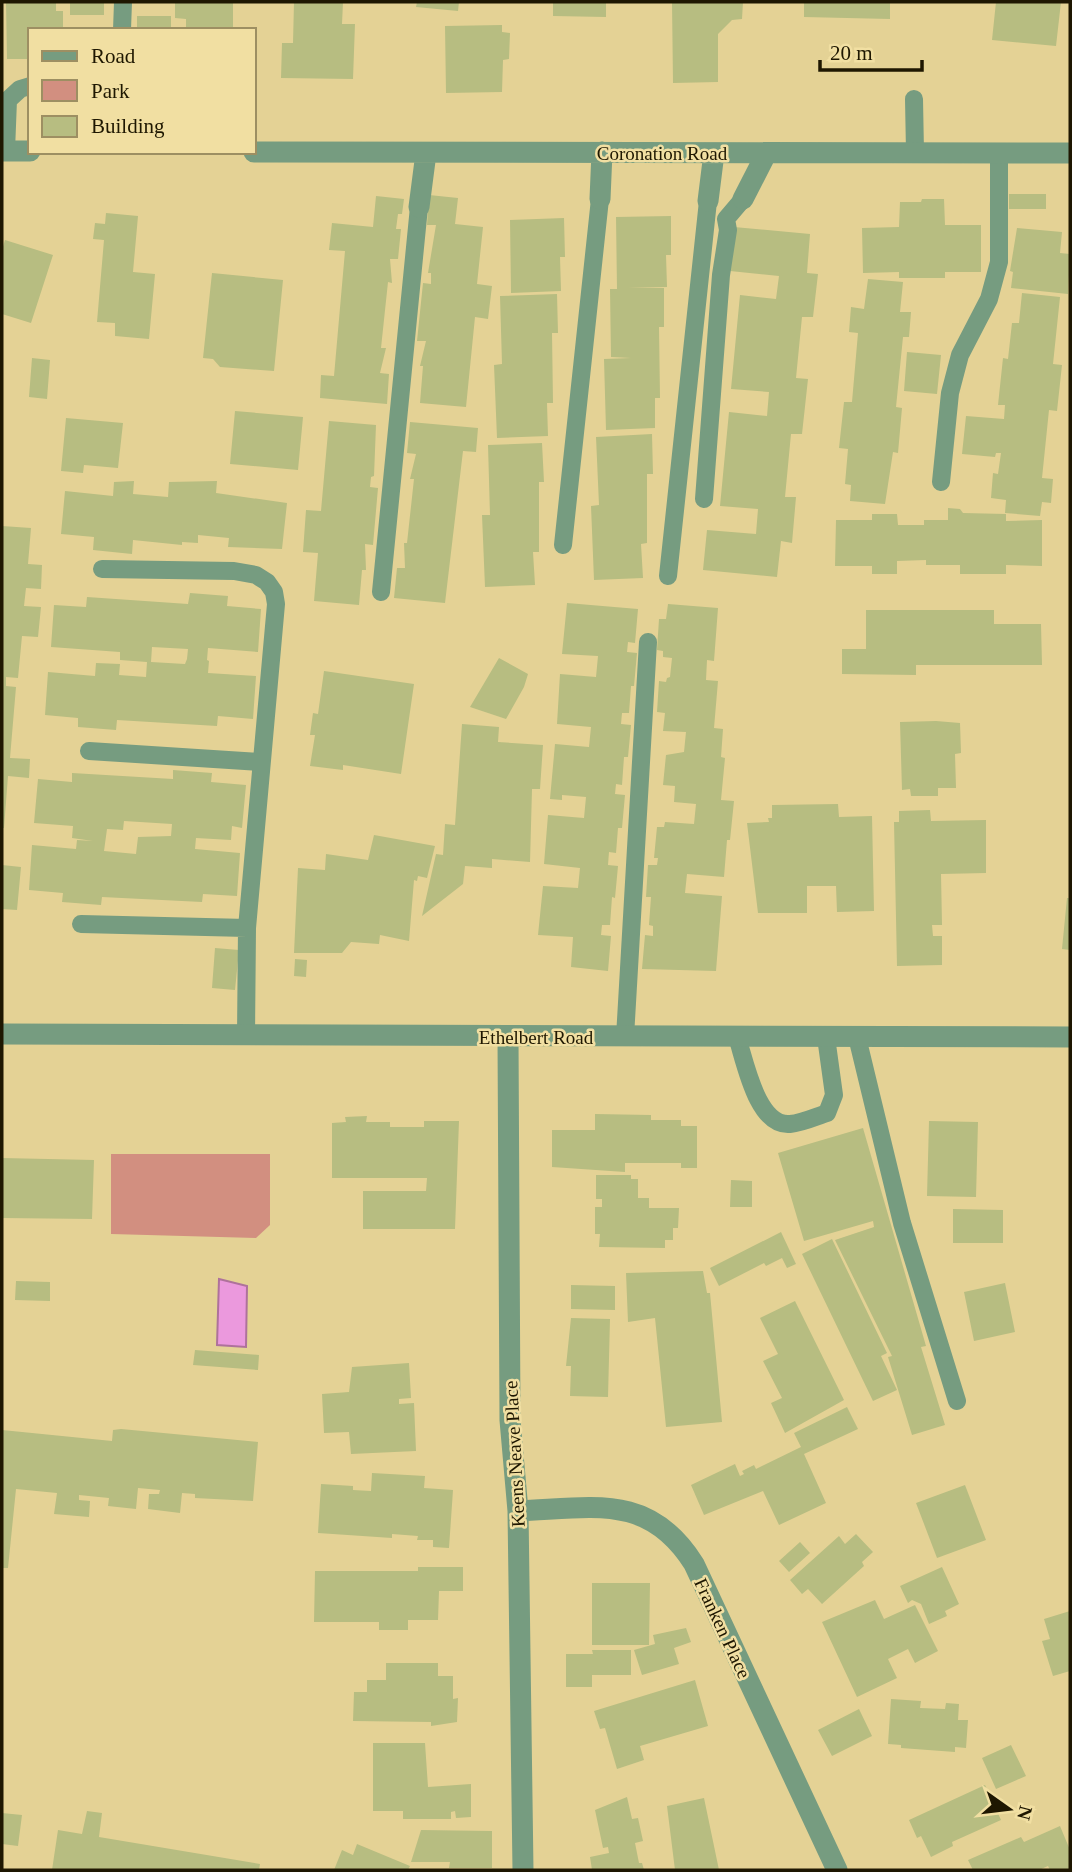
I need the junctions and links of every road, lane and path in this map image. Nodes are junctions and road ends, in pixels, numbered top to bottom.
1 (123, 2) edge
2 (122, 28) edge
3 (28, 87) edge
4 (914, 99) dead end
5 (4, 151) edge
6 (28, 151) edge
7 (256, 152) edge
8 (602, 152) junction
9 (915, 152) junction
10 (999, 152) junction
11 (426, 153) junction
12 (714, 153) junction
13 (1070, 153) edge
14 (766, 154) junction
15 (600, 198) joint
16 (743, 199) joint
17 (708, 201) joint
18 (419, 207) joint
19 (941, 482) dead end
20 (704, 499) dead end
21 (563, 545) dead end
22 (102, 569) dead end
23 (668, 576) dead end
24 (381, 592) dead end
25 (648, 642) dead end
26 (89, 751) dead end
27 (261, 762) junction
28 (81, 924) dead end
29 (247, 928) junction
30 (2, 1034) edge
31 (246, 1035) junction
32 (508, 1037) junction
33 (625, 1037) junction
34 (737, 1037) junction
35 (826, 1037) junction
36 (857, 1037) junction
37 (1070, 1037) edge
38 (957, 1401) dead end
39 (518, 1511) junction
40 (523, 1870) edge
41 (837, 1870) edge

1 - 2 lane
3 - 5 lane
4 - 9 lane
5 - 6 street
7 - 11 street, Coronation Road
8 - 11 street, Coronation Road
8 - 12 street, Coronation Road
8 - 15 street
9 - 10 street, Coronation Road
9 - 14 street, Coronation Road
10 - 13 street, Coronation Road
10 - 19 lane
11 - 18 street
12 - 14 street, Coronation Road
12 - 17 street
14 - 16 street
15 - 21 lane
16 - 20 lane
17 - 23 lane
18 - 24 lane
22 - 27 lane
25 - 33 lane
26 - 27 lane
27 - 29 lane
28 - 29 lane
29 - 31 lane
30 - 31 street, Ethelbert Road
31 - 32 street, Ethelbert Road
32 - 33 street, Ethelbert Road
32 - 39 street, Keens Neave Place
33 - 34 street, Ethelbert Road
34 - 35 street, Ethelbert Road
34 - 35 lane
35 - 36 street, Ethelbert Road
36 - 37 street, Ethelbert Road
36 - 38 lane
39 - 40 street, Keens Neave Place
39 - 41 street, Franken Place

